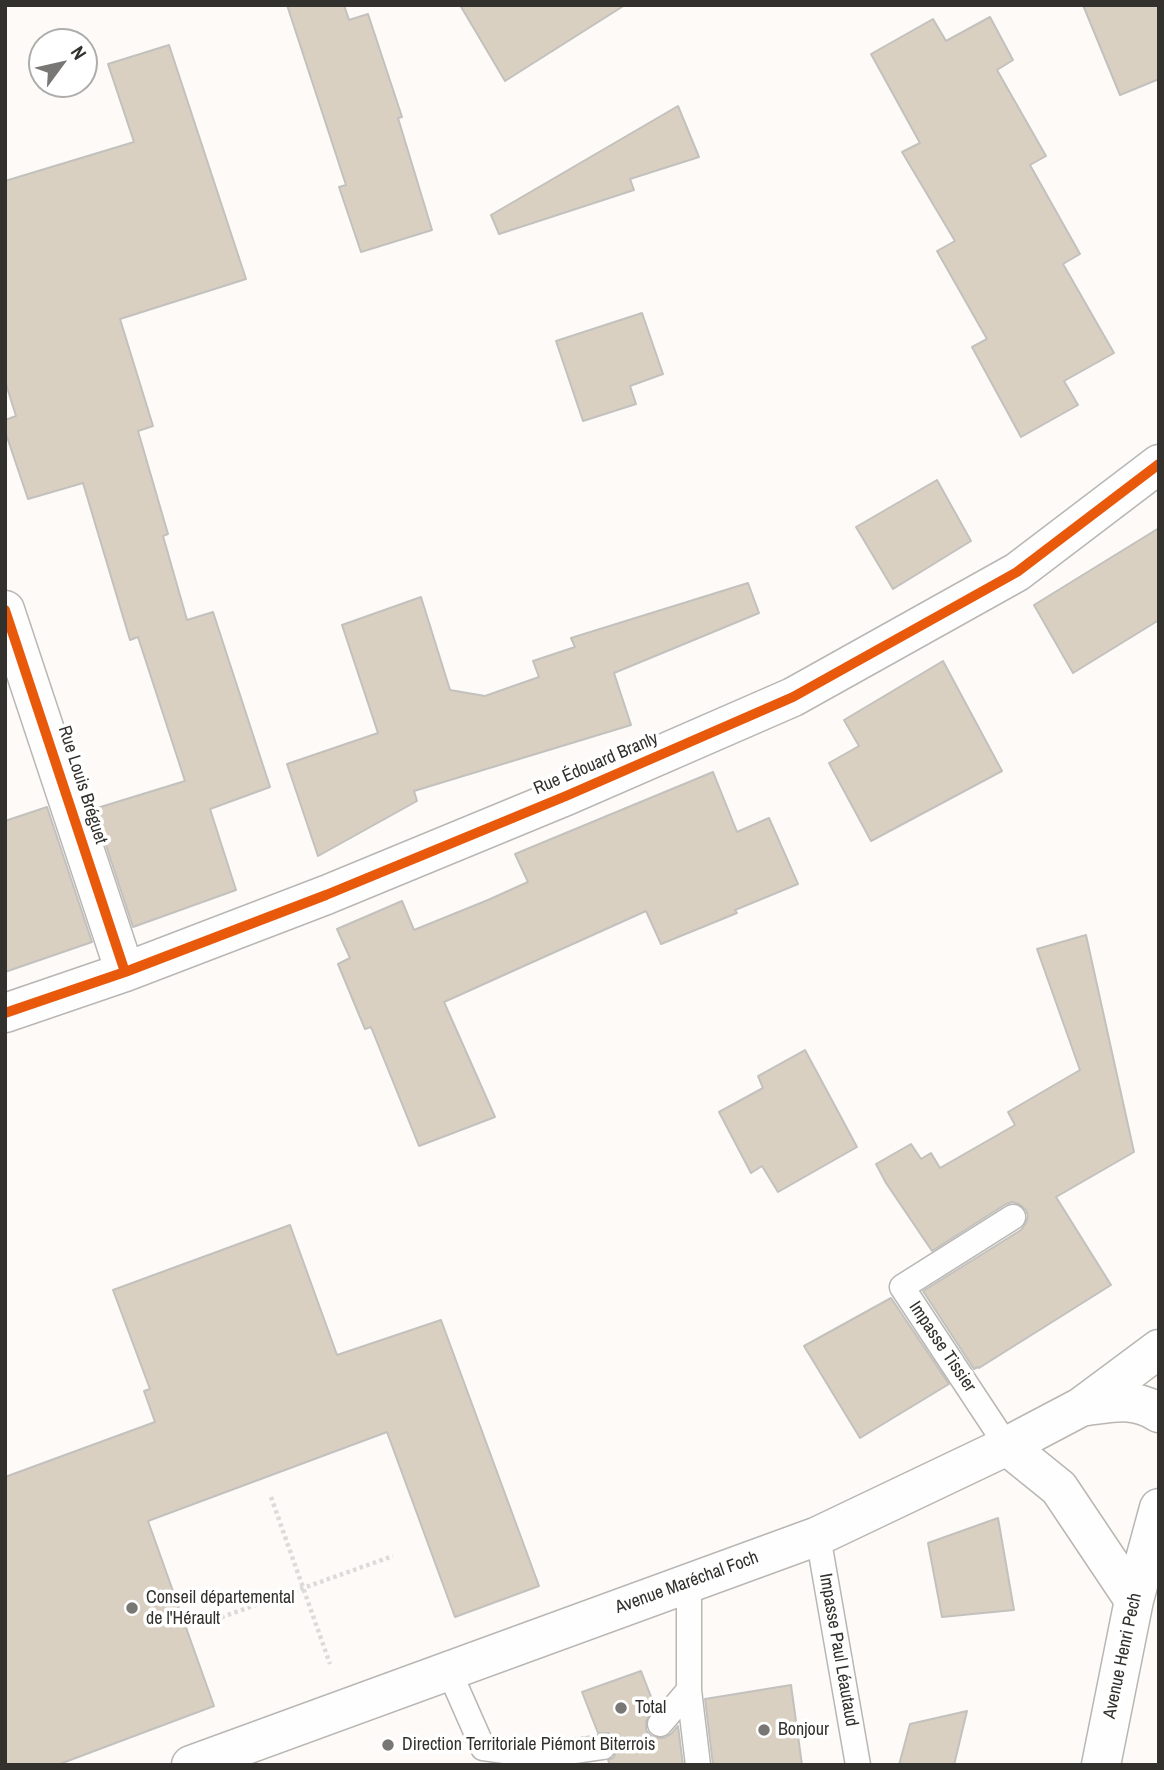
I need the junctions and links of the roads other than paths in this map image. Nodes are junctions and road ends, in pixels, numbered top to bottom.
1 (1159, 464) edge
2 (5, 610) edge
3 (125, 972) junction
4 (5, 1013) edge
5 (1013, 1217) dead end
6 (1159, 1349) edge
7 (1081, 1407) junction
8 (1159, 1413) edge
9 (1007, 1446) junction
10 (1159, 1507) edge
11 (817, 1536) junction
12 (689, 1583) junction
13 (1146, 1593) edge
14 (449, 1671) junction
15 (690, 1690) junction
16 (660, 1724) dead end
17 (603, 1747) dead end
18 (489, 1756) edge
19 (191, 1765) edge
20 (698, 1765) edge
21 (858, 1765) edge
22 (1101, 1765) edge

1 - 3 main road, Rue Édouard Branly
2 - 3 main road, Rue Louis Bréguet
3 - 4 main road, Rue Édouard Branly
5 - 9 lane, Impasse Tissier
6 - 7 main road, Avenue Maréchal Foch
7 - 8 main road
7 - 9 main road, Avenue Maréchal Foch
9 - 11 main road, Avenue Maréchal Foch
9 - 13 main road
10 - 13 main road, Avenue Henri Pech
11 - 12 main road, Avenue Maréchal Foch
11 - 21 lane, Impasse Paul Léautaud
12 - 14 main road, Avenue Maréchal Foch
12 - 15 lane
13 - 22 main road, Avenue Henri Pech
14 - 18 lane
14 - 19 main road, Avenue Maréchal Foch
15 - 16 lane
15 - 20 lane
17 - 18 lane

